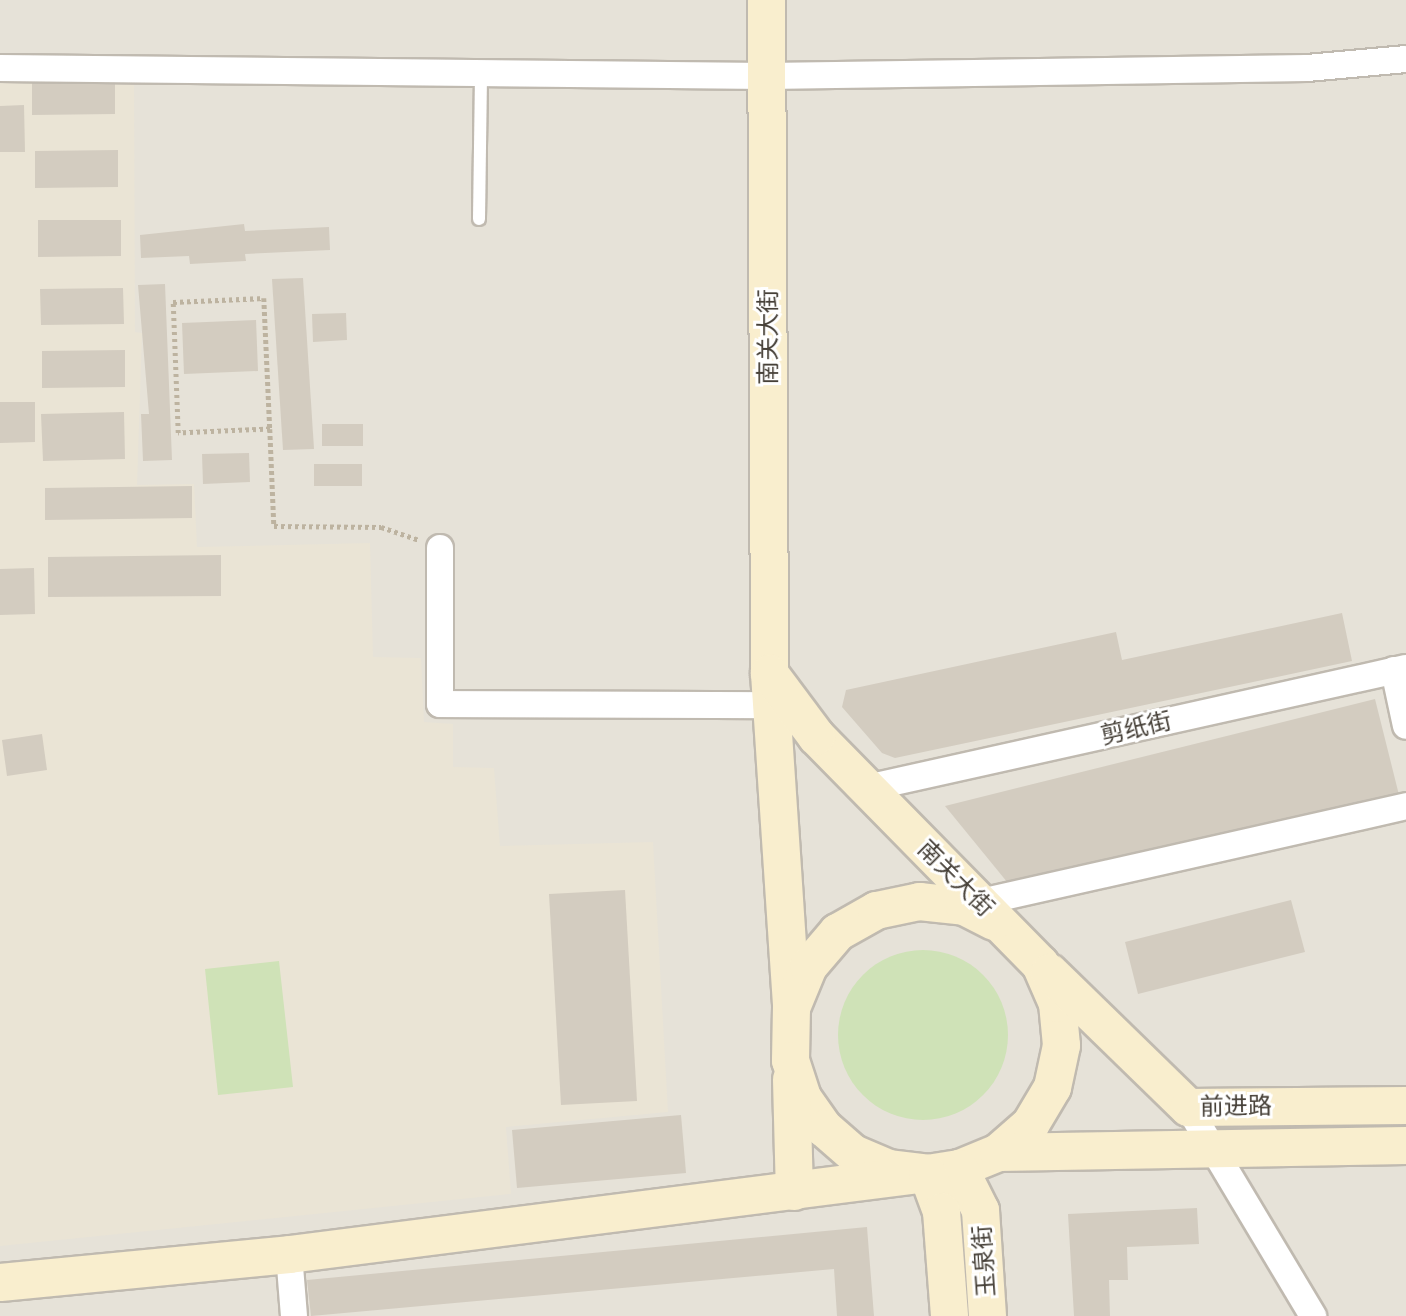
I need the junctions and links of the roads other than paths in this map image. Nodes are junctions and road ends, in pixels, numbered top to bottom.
1 (766, 0) edge
2 (1406, 59) edge
3 (0, 68) edge
4 (481, 73) junction
5 (767, 76) junction
6 (480, 219) dead end
7 (440, 548) road end
8 (1400, 669) edge
9 (770, 689) junction
10 (1406, 726) edge
11 (867, 788) junction
12 (1406, 806) edge
13 (992, 914) junction
14 (1040, 964) junction
15 (791, 1007) junction
16 (790, 1060) junction
17 (1406, 1105) edge
18 (1188, 1107) junction
19 (1406, 1145) edge
20 (1210, 1149) junction
21 (998, 1152) junction
22 (943, 1170) junction
23 (794, 1191) junction
24 (289, 1254) junction
25 (0, 1282) edge
26 (294, 1316) edge
27 (949, 1316) edge
28 (987, 1316) edge
29 (1314, 1316) edge

1 - 5 main road, 南关大街
2 - 5 street
3 - 4 street
4 - 5 street
4 - 6 lane
5 - 9 main road, 南关大街
7 - 9 street
8 - 10 street
8 - 11 street, 剪纸街
9 - 11 main road, 南关大街
9 - 15 main road, 南关大街
11 - 13 main road, 南关大街
12 - 13 street
13 - 14 main road, 南关大街
13 - 15 main road, 南关大街
14 - 18 main road, 前进路
14 - 21 main road, 南关大街
15 - 16 main road, 南关大街
16 - 22 main road, 南关大街
16 - 23 main road
17 - 18 main road, 前进路
18 - 20 street
19 - 20 main road, 前进路
20 - 21 main road, 前进路
20 - 29 street
21 - 22 main road, 南关大街
22 - 23 main road
22 - 27 main road, 玉泉街
22 - 28 main road, 玉泉街
23 - 24 main road
24 - 25 main road
24 - 26 street

